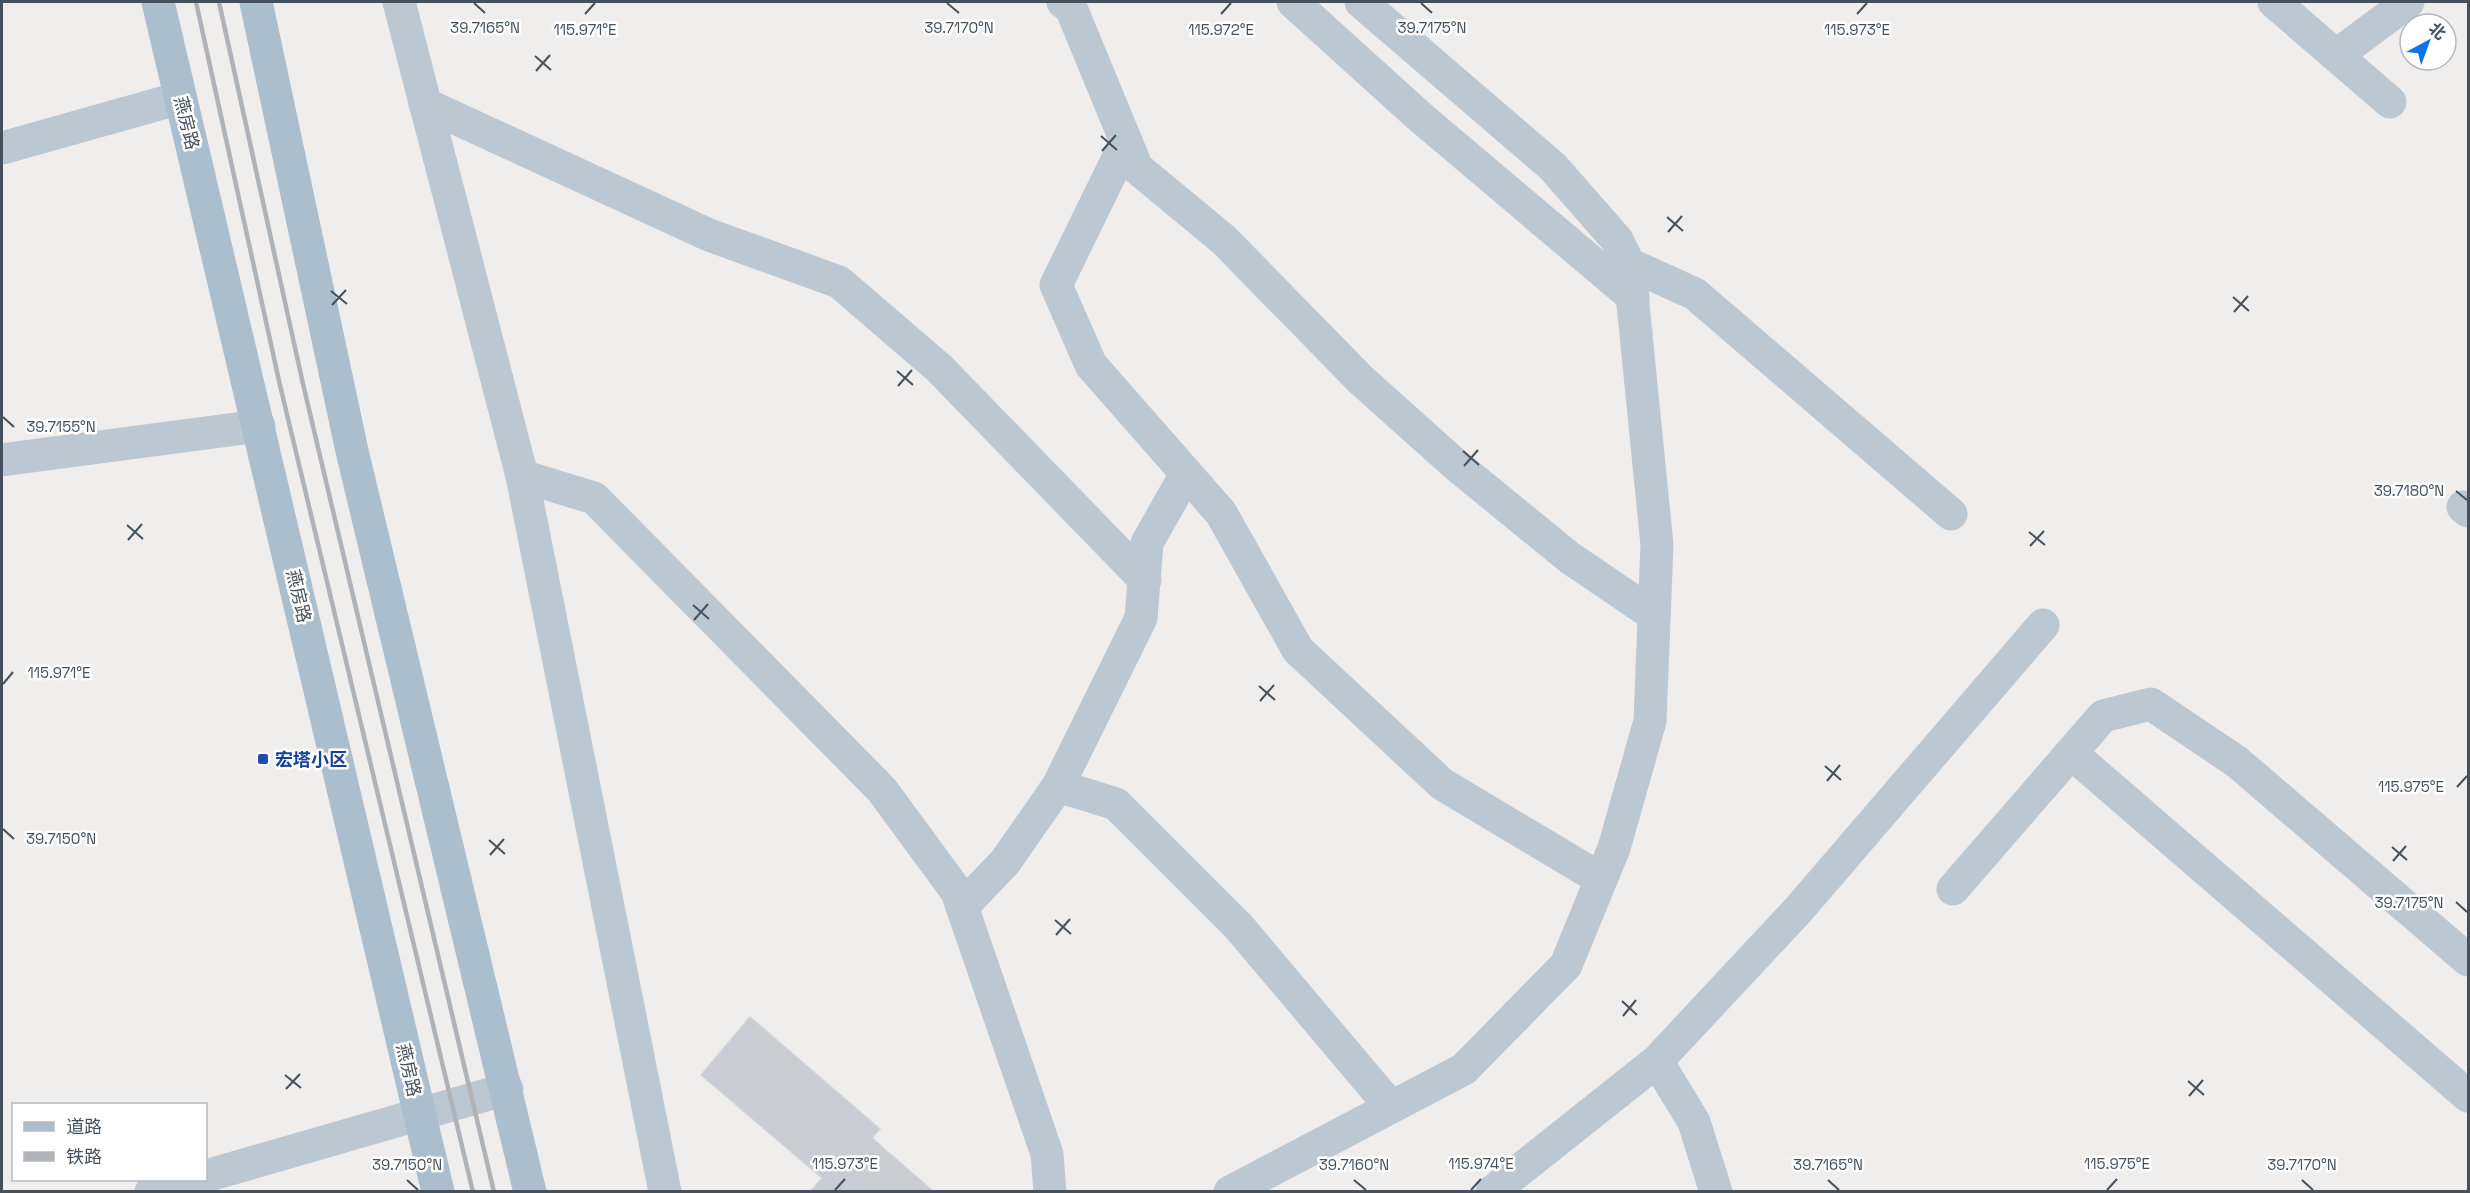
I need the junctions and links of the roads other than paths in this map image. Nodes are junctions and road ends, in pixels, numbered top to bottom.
1 (158, 2) edge
2 (256, 2) edge
3 (399, 2) edge
4 (1064, 2) edge
5 (1293, 2) edge
6 (1361, 2) edge
7 (2274, 2) edge
8 (2408, 2) edge
9 (2337, 55) junction
10 (180, 98) junction
11 (2390, 102) dead end
12 (425, 104) junction
13 (1126, 142) junction
14 (2, 148) edge
15 (1629, 264) junction
16 (1633, 297) junction
17 (260, 426) junction
18 (2, 460) edge
19 (1186, 474) junction
20 (522, 476) junction
21 (1951, 514) dead end
22 (1145, 580) junction
23 (1654, 615) junction
24 (2043, 625) dead end
25 (2071, 753) junction
26 (1058, 786) junction
27 (1601, 879) junction
28 (1953, 889) dead end
29 (962, 907) junction
30 (2469, 960) edge
31 (1657, 1061) junction
32 (507, 1089) junction
33 (2469, 1096) edge
34 (1391, 1107) junction
35 (420, 1115) junction
36 (207, 1176) edge
37 (186, 1181) edge
38 (151, 1191) edge
39 (438, 1191) edge
40 (530, 1191) edge
41 (665, 1191) edge
42 (1050, 1191) edge
43 (1230, 1191) edge
44 (1492, 1191) edge
45 (1716, 1191) edge

1 - 10 main road, 燕房路
2 - 32 main road
3 - 12 street
4 - 13 street
5 - 16 street
6 - 15 street
7 - 9 street
8 - 9 street
9 - 11 street
10 - 14 street
10 - 17 main road, 燕房路
12 - 20 street
12 - 22 street
13 - 19 street
13 - 23 street
15 - 16 street
15 - 21 street
16 - 23 street
17 - 18 street
17 - 35 main road, 燕房路
19 - 22 street
19 - 27 street
20 - 29 street
20 - 41 street
22 - 26 street
23 - 27 street
24 - 31 street
25 - 28 street
25 - 30 street
25 - 33 street
26 - 29 street
26 - 34 street
27 - 34 street
29 - 42 street
31 - 44 street
31 - 45 street
32 - 35 street
32 - 40 main road
34 - 43 street
35 - 36 street
35 - 39 main road, 燕房路
37 - 38 street

